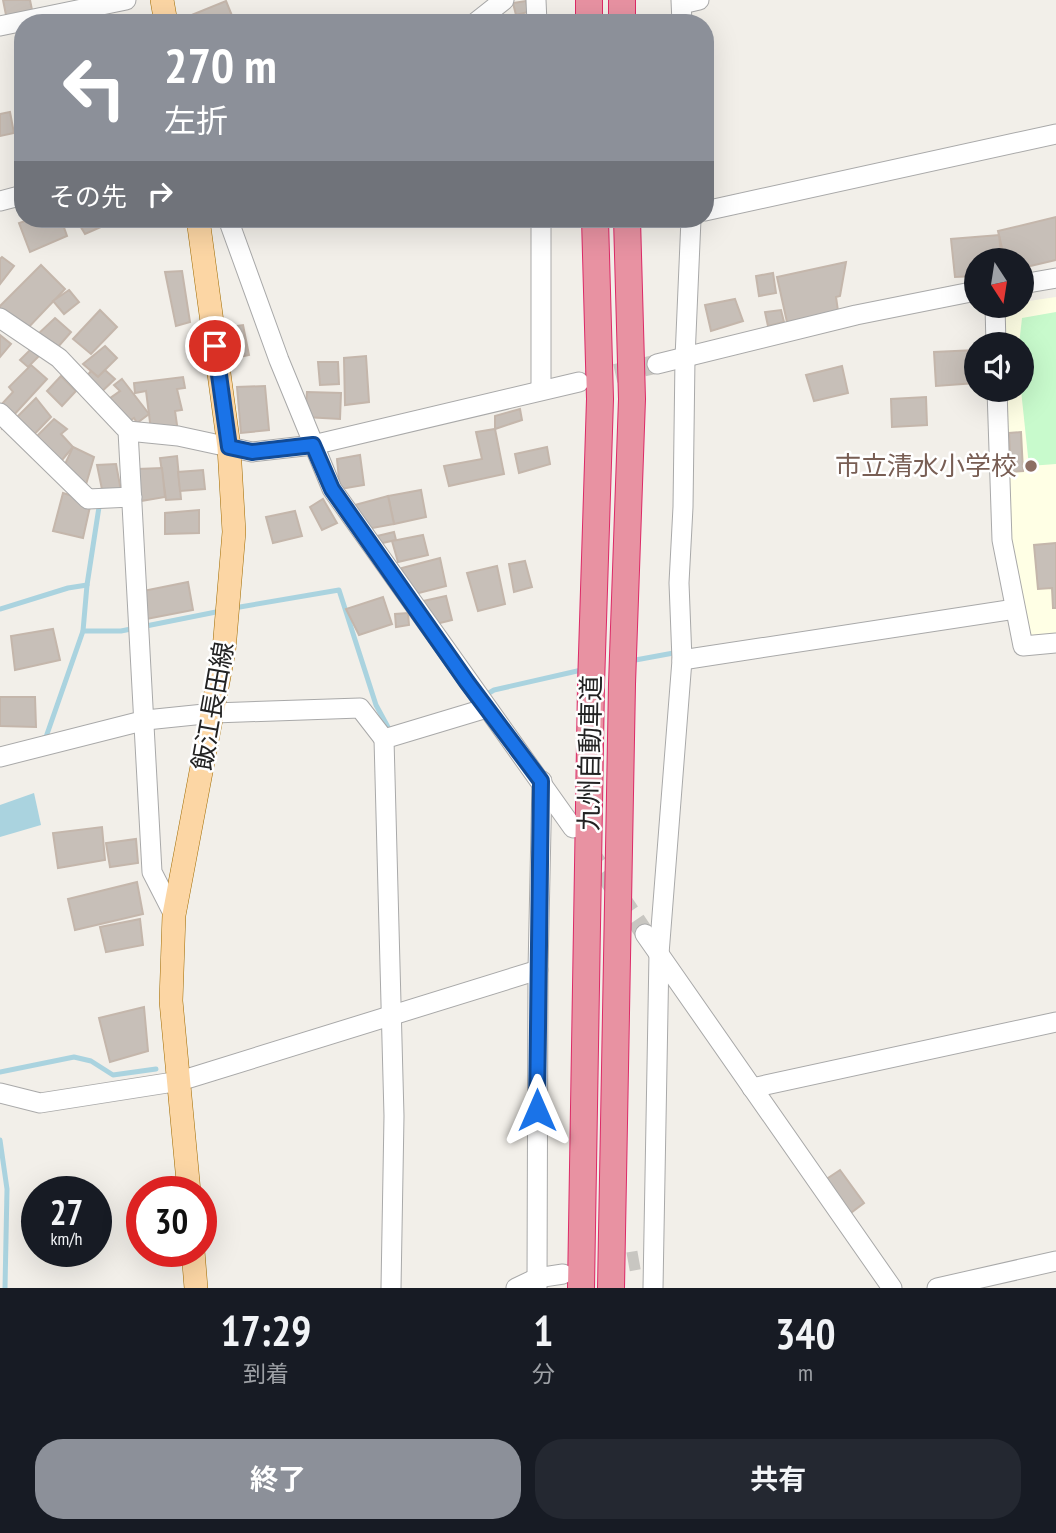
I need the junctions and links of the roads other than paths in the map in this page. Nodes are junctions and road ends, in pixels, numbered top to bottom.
1 (126, 0) edge
2 (504, 0) edge
3 (58, 14) edge
4 (486, 14) edge
5 (1056, 134) edge
6 (714, 209) edge
7 (199, 228) edge
8 (231, 228) edge
9 (541, 228) edge
10 (595, 228) edge
11 (627, 228) edge
12 (691, 228) edge
13 (1056, 278) edge
14 (1034, 282) edge
15 (964, 293) edge
16 (0, 318) edge
17 (685, 358) junction
18 (657, 364) tunnel mouth
19 (579, 382) tunnel mouth
20 (541, 390) junction
21 (997, 402) edge
22 (0, 413) edge
23 (128, 431) junction
24 (313, 445) junction
25 (229, 447) junction
26 (132, 497) junction
27 (1015, 608) junction
28 (1056, 643) edge
29 (682, 660) junction
30 (487, 708) junction
31 (214, 713) junction
32 (146, 720) junction
33 (384, 739) junction
34 (0, 757) edge
35 (541, 781) junction
36 (573, 828) tunnel mouth
37 (174, 915) junction
38 (645, 934) tunnel mouth
39 (659, 954) junction
40 (538, 971) junction
41 (391, 1016) junction
42 (1056, 1022) edge
43 (180, 1081) junction
44 (752, 1088) junction
45 (0, 1093) edge
46 (188, 1176) edge
47 (1056, 1261) edge
48 (194, 1267) edge
49 (572, 1281) edge
50 (537, 1283) edge
51 (196, 1288) edge
52 (391, 1288) edge
53 (516, 1288) edge
54 (611, 1288) edge
55 (653, 1288) edge
56 (892, 1288) edge
57 (937, 1288) edge

1 - 3 street
2 - 4 street
5 - 6 street
7 - 25 main road, 飯江長田線
8 - 24 street
9 - 20 street
10 - 49 highway, 九州自動車道
11 - 54 highway, 九州自動車道
12 - 17 street
13 - 14 street
15 - 17 street
16 - 23 street
17 - 18 street
17 - 29 street
19 - 20 street
20 - 24 street
21 - 27 street
22 - 26 street
23 - 25 street
23 - 26 street
24 - 25 street
24 - 30 street
25 - 31 main road, 飯江長田線
26 - 32 street
27 - 28 street
27 - 29 street
29 - 39 street
30 - 33 street
30 - 35 street
31 - 32 street
31 - 33 street
31 - 37 main road, 飯江長田線
32 - 34 street
32 - 37 street
33 - 41 street
35 - 36 street
35 - 40 street
37 - 43 main road, 飯江長田線
38 - 39 street
39 - 44 street
39 - 55 street
40 - 41 street
40 - 50 street
41 - 43 street
41 - 52 street
42 - 44 street
43 - 45 street
43 - 46 main road, 飯江長田線
44 - 56 street
47 - 57 street
48 - 51 main road
49 - 50 street
50 - 53 street

